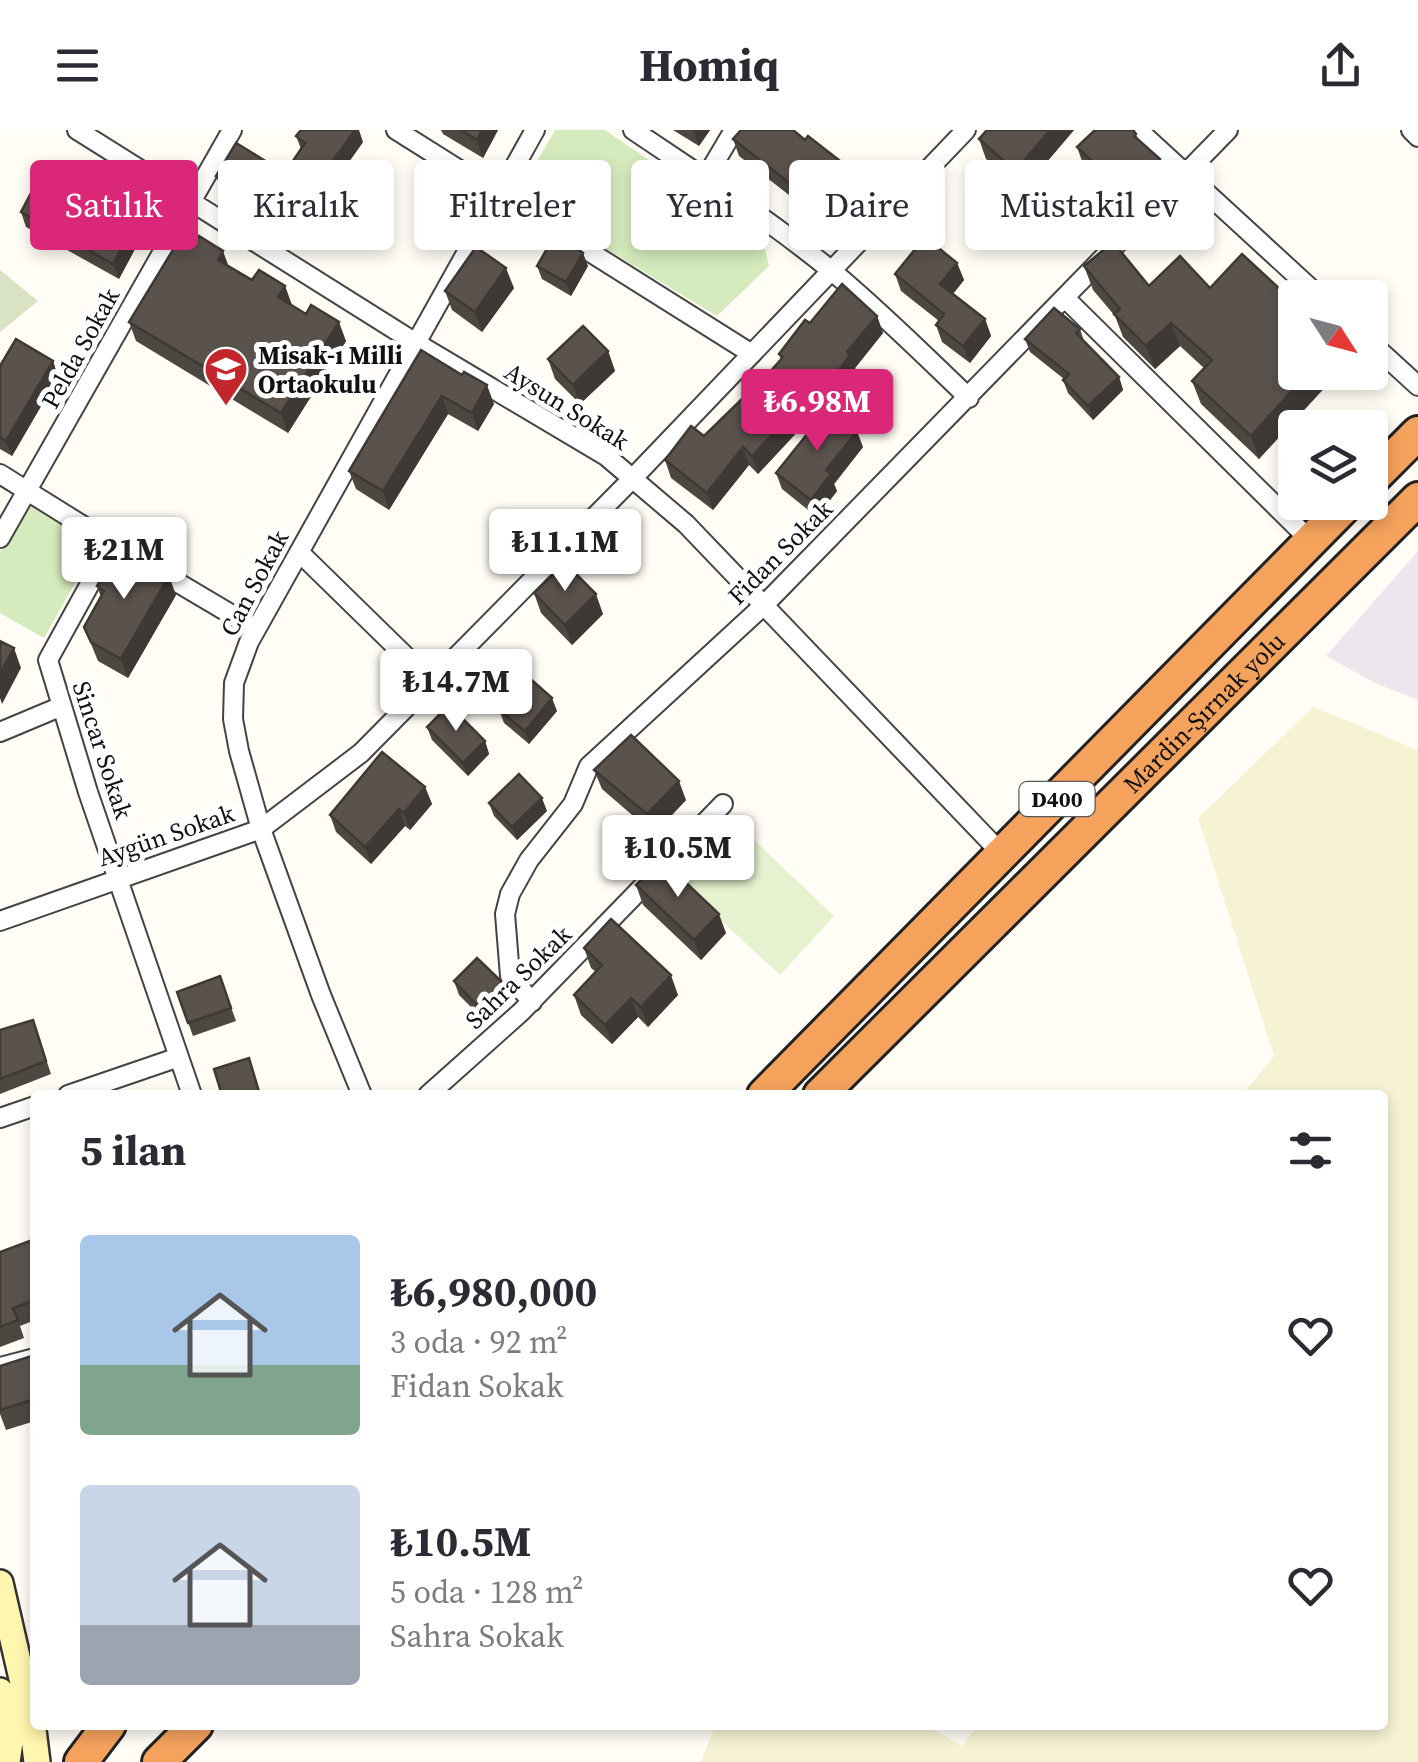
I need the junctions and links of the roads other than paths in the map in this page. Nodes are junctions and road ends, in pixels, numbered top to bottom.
1 (76, 130) edge
2 (232, 130) edge
3 (396, 130) edge
4 (535, 130) edge
5 (632, 130) edge
6 (734, 130) edge
7 (966, 130) edge
8 (1138, 130) edge
9 (1228, 130) edge
10 (1411, 130) edge
11 (1418, 136) edge
12 (126, 160) edge
13 (442, 160) edge
14 (518, 160) edge
15 (677, 160) edge
16 (716, 160) edge
17 (1170, 160) edge
18 (1199, 160) edge
19 (198, 190) edge
20 (1214, 201) edge
21 (198, 204) edge
22 (769, 226) edge
23 (164, 250) edge
24 (468, 250) edge
25 (585, 250) edge
26 (1111, 250) edge
27 (831, 271) junction
28 (1300, 280) edge
29 (1065, 298) junction
30 (416, 342) junction
31 (752, 354) junction
32 (1388, 358) edge
33 (1418, 386) edge
34 (968, 398) junction
35 (1418, 433) edge
36 (1388, 464) edge
37 (0, 474) edge
38 (632, 479) junction
39 (26, 493) junction
40 (1418, 500) edge
41 (1331, 520) edge
42 (0, 538) edge
43 (1311, 541) junction
44 (112, 544) junction
45 (299, 552) junction
46 (764, 605) junction
47 (256, 629) junction
48 (431, 682) junction
49 (62, 706) junction
50 (0, 732) edge
51 (723, 804) dead end
52 (261, 828) junction
53 (1002, 854) junction
54 (119, 878) junction
55 (0, 921) edge
56 (532, 1002) junction
57 (179, 1057) junction
58 (83, 1090) edge
59 (190, 1090) edge
60 (360, 1090) edge
61 (434, 1090) edge
62 (769, 1090) edge
63 (825, 1090) edge
64 (30, 1108) edge
65 (0, 1118) edge
66 (30, 1359) edge
67 (0, 1366) edge
68 (0, 1583) edge
69 (0, 1690) edge
70 (30, 1713) edge
71 (33, 1730) edge
72 (105, 1730) edge
73 (191, 1730) edge
74 (7, 1762) edge
75 (37, 1762) edge
76 (82, 1762) edge
77 (159, 1762) edge

1 - 12 street, Aysun Sokak
2 - 19 street, Pelda Sokak
3 - 13 street
4 - 14 street, Can Sokak
5 - 15 street
6 - 16 street
7 - 27 street, Aygün Sokak
8 - 17 street
9 - 18 street, Fidan Sokak
10 - 11 street
20 - 28 street
21 - 30 street, Aysun Sokak
22 - 27 street
23 - 39 street, Pelda Sokak
24 - 30 street, Can Sokak
25 - 31 street
26 - 29 street, Fidan Sokak
27 - 31 street, Aygün Sokak
27 - 34 street
29 - 34 street, Fidan Sokak
29 - 43 street
30 - 38 street, Aysun Sokak
30 - 45 street, Can Sokak
31 - 38 street, Aygün Sokak
32 - 33 street
34 - 46 street, Fidan Sokak
35 - 36 highway
37 - 39 street
38 - 46 street, Aysun Sokak
38 - 48 street, Aygün Sokak
39 - 42 street, Pelda Sokak
39 - 44 street
40 - 63 highway, Mardin-Şırnak yolu
41 - 43 highway, Mardin-Şırnak yolu / D400
43 - 53 highway, Mardin-Şırnak yolu / D400
44 - 47 street
44 - 49 street, Sincar Sokak
45 - 47 street, Can Sokak
45 - 48 street
46 - 53 street, Aysun Sokak
46 - 56 street, Fidan Sokak
47 - 52 street, Can Sokak
48 - 52 street, Aygün Sokak
49 - 50 street
49 - 54 street, Sincar Sokak
51 - 56 street, Sahra Sokak
52 - 54 street, Aygün Sokak
52 - 60 street, Can Sokak
53 - 62 highway, Mardin-Şırnak yolu / D400
54 - 55 street, Aygün Sokak
54 - 57 street, Sincar Sokak
56 - 61 street, Sahra Sokak
57 - 58 street
57 - 59 street, Sincar Sokak
64 - 65 street
66 - 67 street
68 - 70 street
69 - 74 street
71 - 75 street
72 - 76 highway
73 - 77 highway

